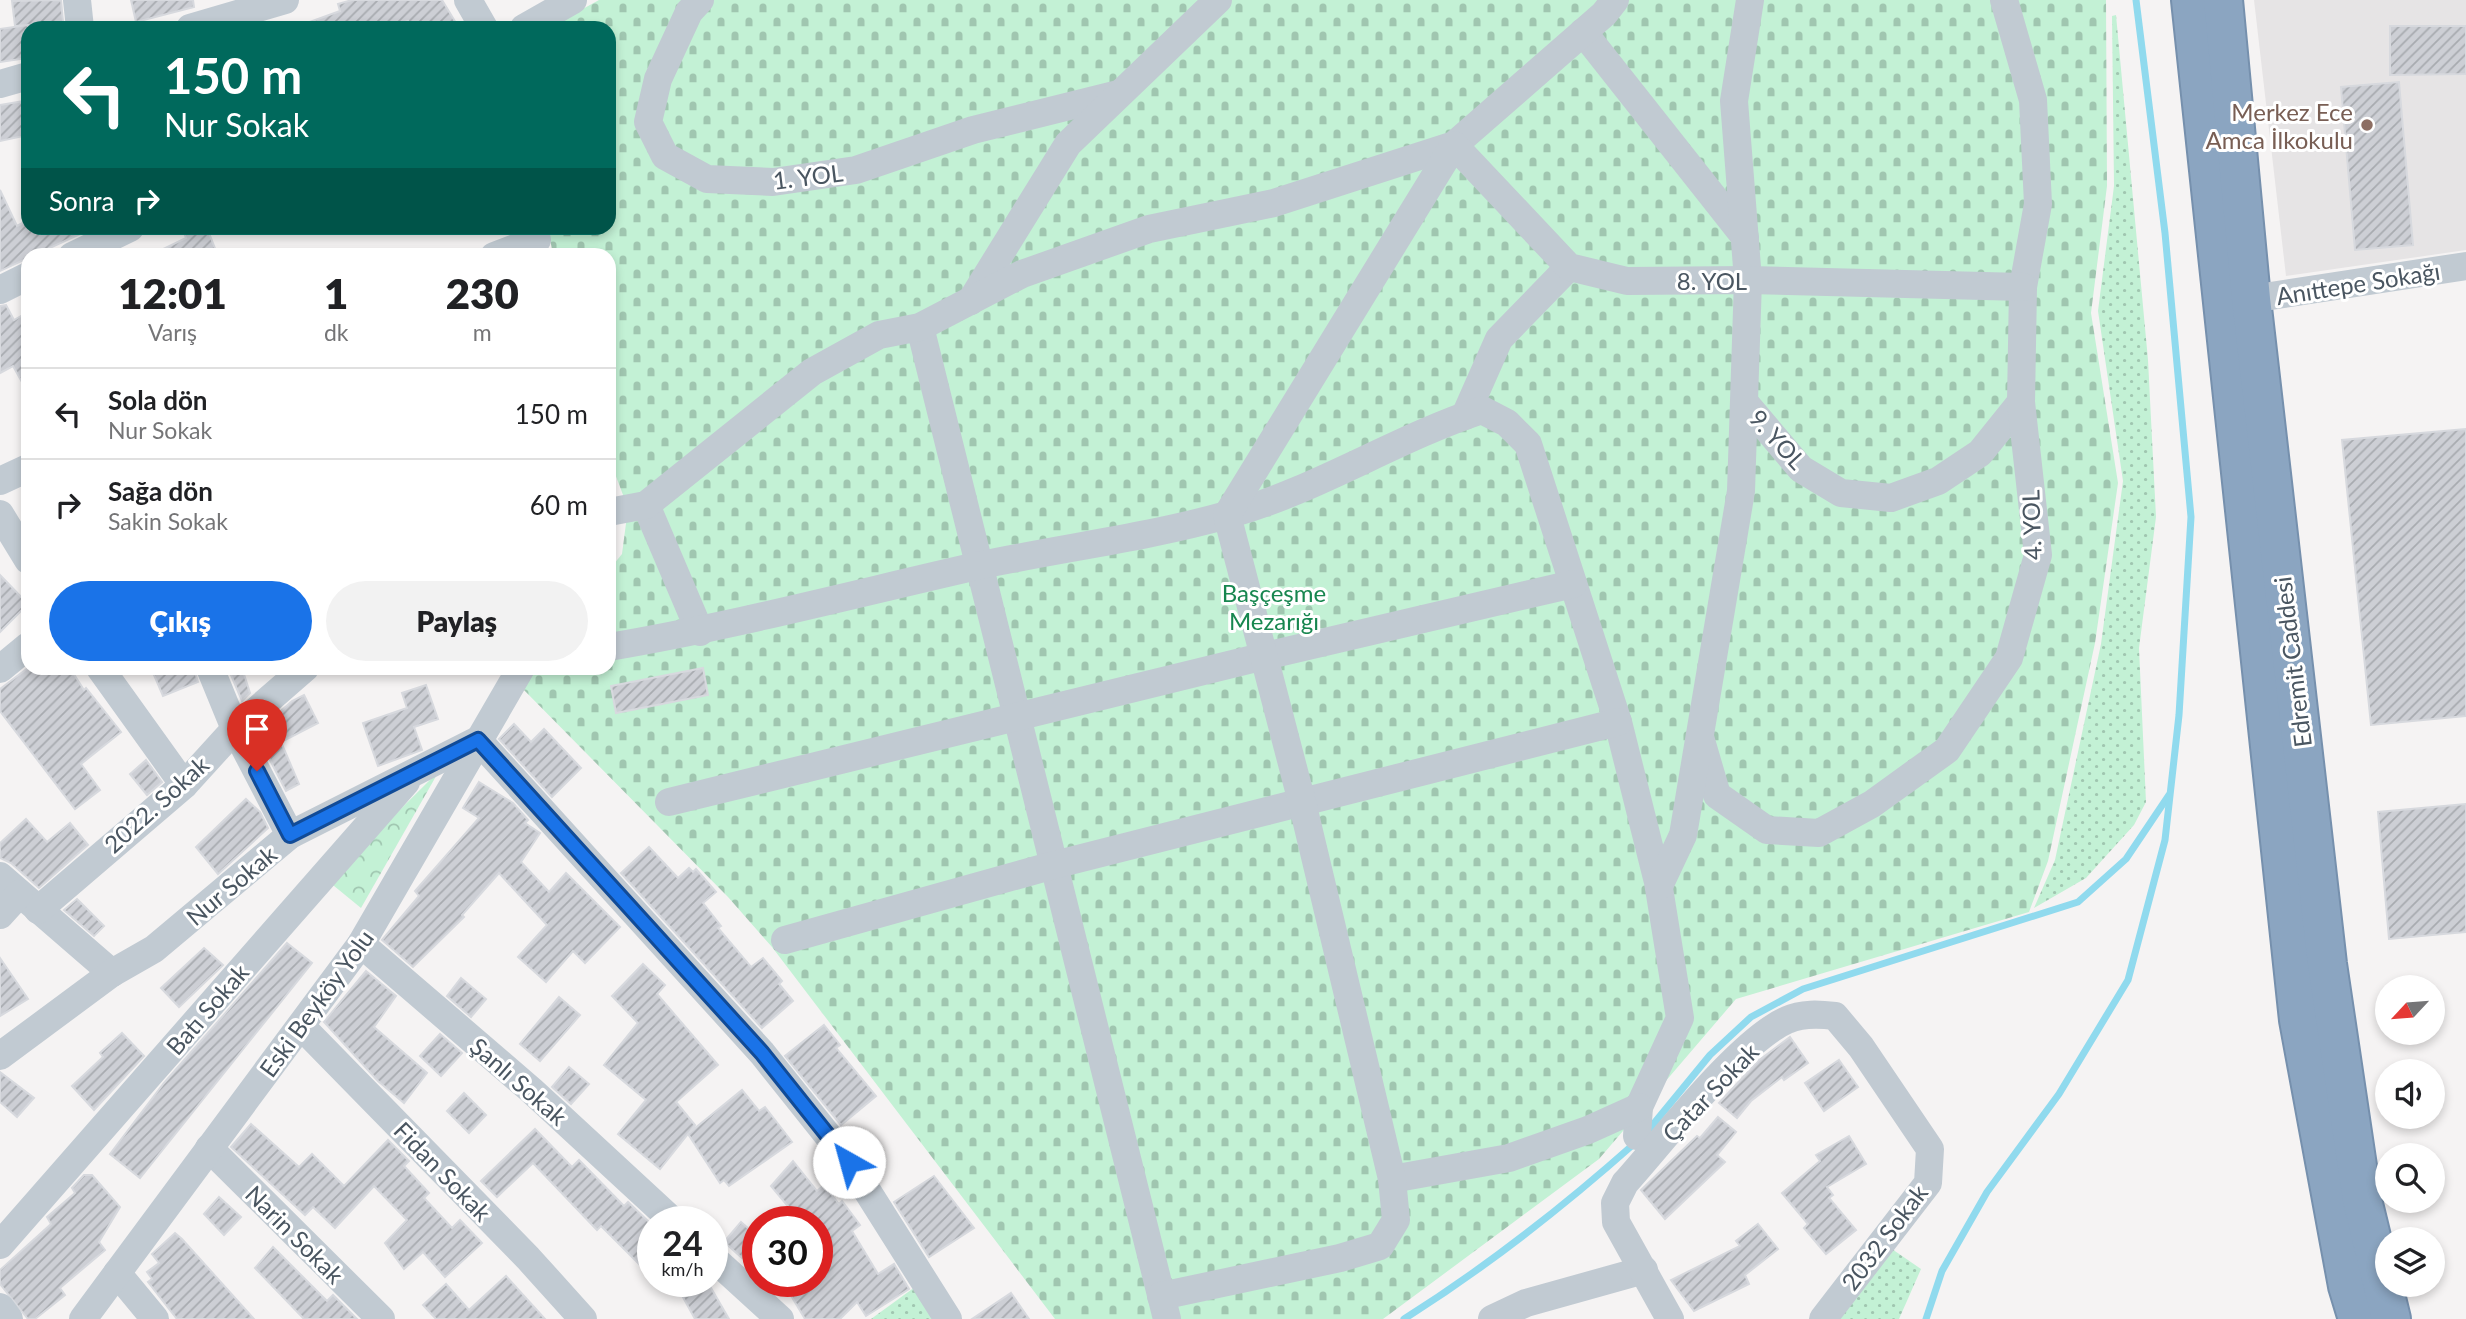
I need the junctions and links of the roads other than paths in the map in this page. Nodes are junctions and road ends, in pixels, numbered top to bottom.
1 (77, 0) edge
2 (285, 0) edge
3 (468, 0) edge
4 (573, 0) edge
5 (700, 0) edge
6 (1217, 0) edge
7 (1750, 0) edge
8 (2004, 0) edge
9 (2191, 0) edge
10 (2222, 0) edge
11 (1603, 5) edge
12 (250, 20) edge
13 (79, 21) edge
14 (480, 21) edge
15 (536, 21) edge
16 (1583, 32) junction
17 (21, 78) edge
18 (0, 84) edge
19 (1118, 94) junction
20 (1454, 145) junction
21 (100, 235) edge
22 (1745, 237) junction
23 (538, 241) edge
24 (83, 248) edge
25 (517, 248) edge
26 (1569, 267) junction
27 (2466, 267) edge
28 (21, 280) edge
29 (1748, 280) junction
30 (2023, 287) junction
31 (0, 290) edge
32 (2251, 299) junction
33 (971, 301) junction
34 (919, 327) junction
35 (2021, 402) junction
36 (1746, 404) junction
37 (1465, 416) junction
38 (21, 471) edge
39 (0, 481) edge
40 (646, 505) junction
41 (616, 511) edge
42 (0, 514) edge
43 (1227, 516) junction
44 (21, 548) edge
45 (979, 566) junction
46 (1573, 584) junction
47 (700, 632) junction
48 (616, 646) edge
49 (21, 652) edge
50 (1265, 656) junction
51 (0, 669) edge
52 (105, 675) edge
53 (213, 675) edge
54 (297, 675) edge
55 (517, 675) edge
56 (1017, 717) junction
57 (1618, 722) junction
58 (235, 729) junction
59 (1700, 737) junction
60 (478, 740) junction
61 (414, 772) junction
62 (184, 785) junction
63 (1302, 802) junction
64 (669, 803) dead end
65 (290, 835) junction
66 (1054, 865) junction
67 (1659, 886) junction
68 (14, 899) edge
69 (785, 940) dead end
70 (361, 944) junction
71 (112, 973) junction
72 (300, 1026) junction
73 (0, 1056) edge
74 (1639, 1107) junction
75 (1637, 1136) dead end
76 (209, 1148) junction
77 (1930, 1149) joint
78 (1392, 1179) junction
79 (657, 1206) edge
80 (0, 1245) edge
81 (1644, 1270) junction
82 (728, 1272) edge
83 (117, 1273) junction
84 (0, 1307) edge
85 (1164, 1308) edge
86 (9, 1319) edge
87 (83, 1319) edge
88 (155, 1319) edge
89 (381, 1319) edge
90 (583, 1319) edge
91 (780, 1319) edge
92 (948, 1319) edge
93 (1492, 1319) edge
94 (1670, 1319) edge
95 (1823, 1319) edge
96 (2358, 1319) edge
97 (2391, 1319) edge

1 - 13 street
2 - 12 street
3 - 14 street
4 - 15 street
5 - 19 street, 1. YOL
6 - 19 street
7 - 22 street
8 - 30 street, 4. YOL
9 - 96 highway, Edremit Caddesi
10 - 32 highway, Edremit Caddesi
11 - 16 street
16 - 20 street
16 - 22 street
17 - 18 street
19 - 33 street
20 - 26 street
20 - 33 street
20 - 43 street
21 - 24 street
22 - 29 street
23 - 25 street
26 - 29 street, 8. YOL
26 - 37 street
27 - 32 street, Anıttepe Sokağı
28 - 31 street
29 - 30 street, 8. YOL
29 - 36 street
30 - 35 street, 4. YOL
32 - 97 highway, Edremit Caddesi
33 - 34 street
34 - 40 street
34 - 45 street
35 - 36 street, 9. YOL
35 - 59 street, 4. YOL
36 - 59 street
37 - 43 street
37 - 46 street
38 - 39 street
40 - 41 street
40 - 47 street
42 - 44 street
43 - 45 street
43 - 50 street
45 - 47 street
45 - 56 street
46 - 50 street
46 - 57 street
47 - 48 street
49 - 51 street
50 - 56 street
50 - 63 street
52 - 62 street
53 - 58 street
54 - 58 street, 2022. Sokak
55 - 60 street, Eski Beyköy Yolu
56 - 64 street
56 - 66 street
57 - 63 street
57 - 67 street
58 - 62 street, 2022. Sokak
58 - 65 street
59 - 67 street
60 - 61 street, Nur Sokak
60 - 70 street, Eski Beyköy Yolu
60 - 92 street
61 - 65 street, Nur Sokak
61 - 80 street, Batı Sokak
62 - 68 street, 2022. Sokak
63 - 66 street
63 - 78 street
65 - 71 street, Nur Sokak
66 - 69 street
66 - 85 street
67 - 74 street
68 - 71 street
70 - 72 street, Eski Beyköy Yolu
70 - 79 street, Şanlı Sokak
71 - 73 street, Nur Sokak
72 - 76 street, Eski Beyköy Yolu
72 - 90 street, Fidan Sokak
74 - 75 street
74 - 78 street
76 - 83 street, Eski Beyköy Yolu
76 - 89 street, Narin Sokak
77 - 81 street, Çatar Sokak
77 - 95 street, 2032 Sokak
78 - 85 street
81 - 93 street
81 - 94 street, Çatar Sokak
82 - 91 street
83 - 87 street, Eski Beyköy Yolu
83 - 88 street
84 - 86 street

